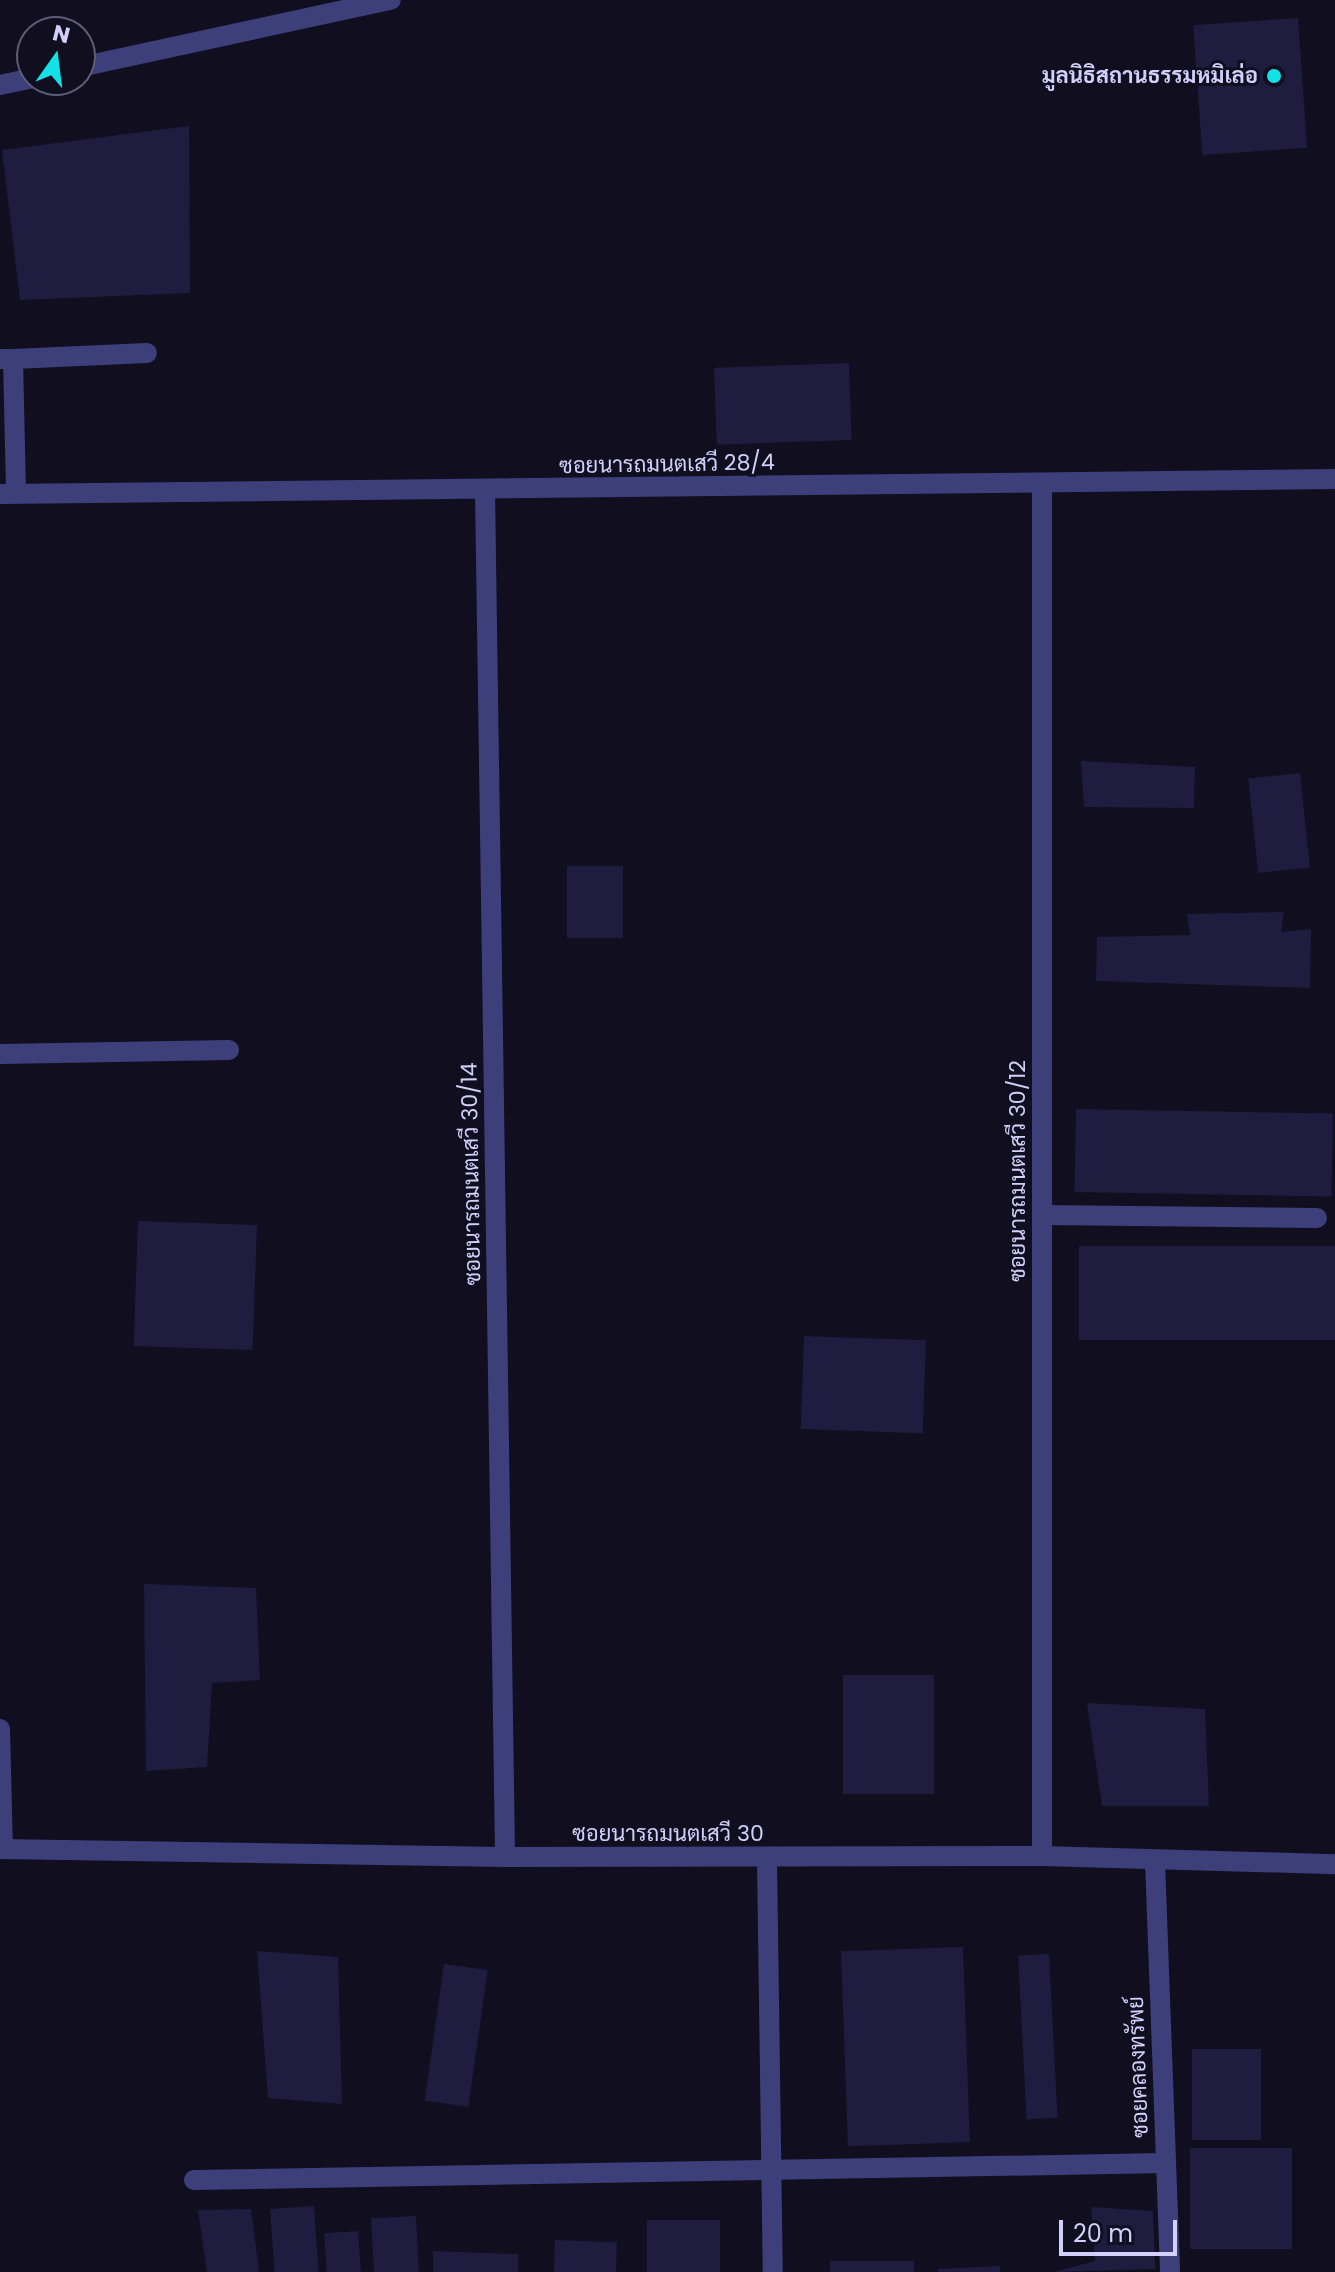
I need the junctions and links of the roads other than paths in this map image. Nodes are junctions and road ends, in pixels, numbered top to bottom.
1 (391, 0) edge
2 (96, 64) edge
3 (147, 353) dead end
4 (6, 359) edge
5 (1335, 479) edge
6 (1042, 485) junction
7 (485, 490) junction
8 (8, 494) edge
9 (229, 1050) dead end
10 (0, 1054) edge
11 (1042, 1215) junction
12 (1317, 1218) dead end
13 (0, 1729) edge
14 (2, 1848) edge
15 (1042, 1856) junction
16 (505, 1857) junction
17 (767, 1859) junction
18 (1155, 1861) junction
19 (1335, 1864) edge
20 (1166, 2163) junction
21 (772, 2170) junction
22 (194, 2180) dead end
23 (773, 2272) edge
24 (1170, 2272) edge

1 - 2 street
3 - 4 street
4 - 8 street
5 - 6 street, ซอยนารถมนตเสวี 28/4
6 - 7 street, ซอยนารถมนตเสวี 28/4
6 - 11 street, ซอยนารถมนตเสวี 30/12
7 - 8 street, ซอยนารถมนตเสวี 28/4
7 - 16 street, ซอยนารถมนตเสวี 30/14
9 - 10 street
11 - 12 street
11 - 15 street, ซอยนารถมนตเสวี 30/12
13 - 14 street
14 - 16 street, ซอยนารถมนตเสวี 30
15 - 17 street, ซอยนารถมนตเสวี 30
15 - 18 street, ซอยนารถมนตเสวี 30
16 - 17 street, ซอยนารถมนตเสวี 30
17 - 21 street
18 - 19 street, ซอยนารถมนตเสวี 30
18 - 20 street, ซอยคลองทรัพย์
20 - 21 street
20 - 24 street, ซอยคลองทรัพย์
21 - 22 street
21 - 23 street

